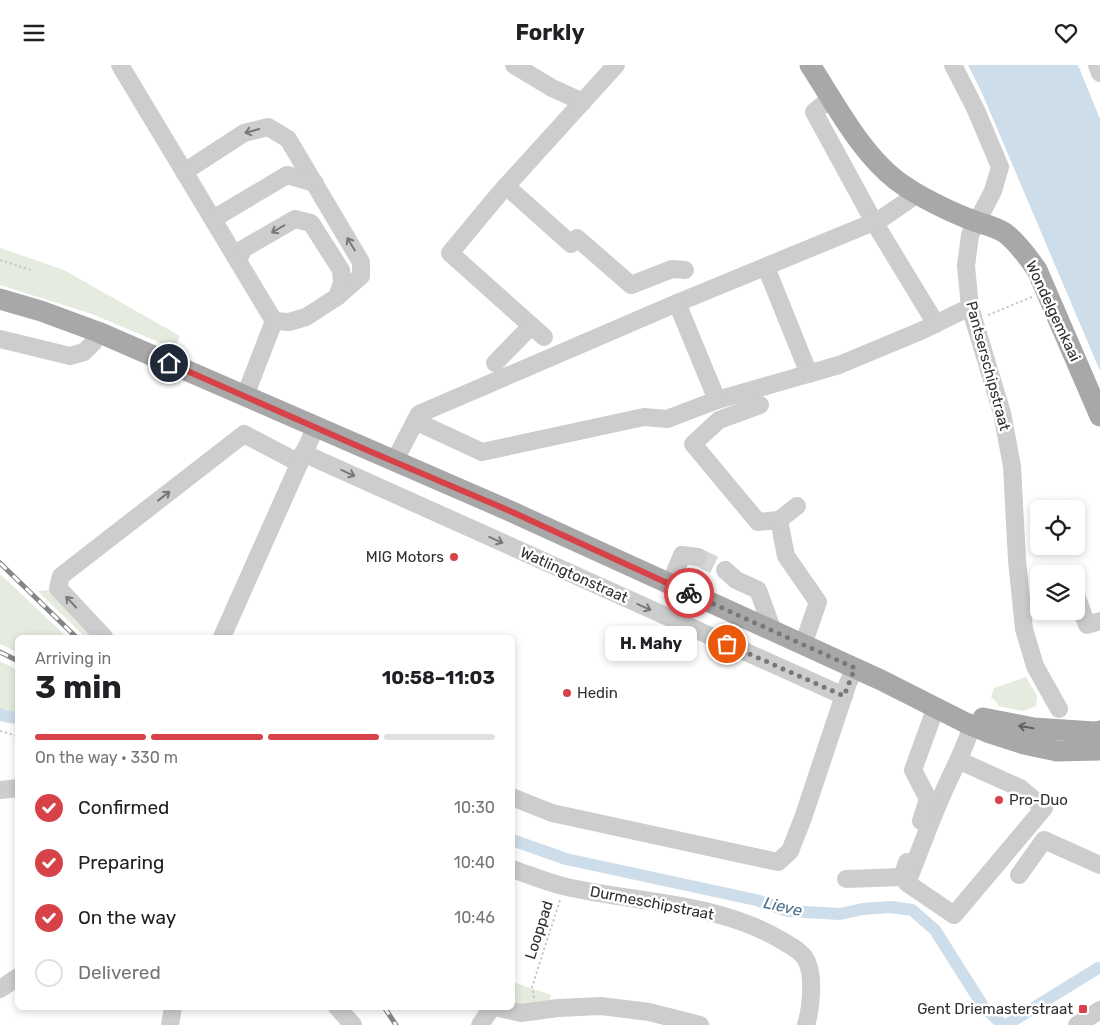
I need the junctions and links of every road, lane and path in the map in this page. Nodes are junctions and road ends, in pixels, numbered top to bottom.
1 (120, 65) edge
2 (514, 65) edge
3 (616, 65) edge
4 (810, 65) edge
5 (953, 65) edge
6 (1097, 65) edge
7 (1100, 73) edge
8 (831, 98) junction
9 (583, 102) junction
10 (184, 171) junction
11 (314, 183) junction
12 (506, 186) junction
13 (915, 193) junction
14 (213, 219) junction
15 (874, 222) junction
16 (977, 222) junction
17 (0, 260) edge
18 (238, 261) junction
19 (766, 267) junction
20 (31, 270) dead end
21 (685, 270) dead end
22 (337, 297) junction
23 (1032, 297) dead end
24 (0, 299) edge
25 (677, 303) junction
26 (972, 314) junction
27 (274, 321) junction
28 (936, 324) junction
29 (98, 332) junction
30 (0, 339) edge
31 (495, 363) dead end
32 (809, 374) junction
33 (245, 395) junction
34 (717, 401) junction
35 (760, 405) dead end
36 (1100, 416) edge
37 (414, 421) junction
38 (316, 426) junction
39 (301, 458) junction
40 (394, 462) junction
41 (797, 506) dead end
42 (779, 520) junction
43 (698, 557) tunnel mouth
44 (725, 570) tunnel mouth
45 (670, 584) junction
46 (1085, 620) edge
47 (1100, 621) edge
48 (773, 631) junction
49 (102, 635) edge
50 (223, 635) edge
51 (802, 645) junction
52 (855, 668) junction
53 (844, 696) junction
54 (929, 704) junction
55 (1058, 709) dead end
56 (972, 725) junction
57 (0, 731) edge
58 (15, 735) edge
59 (1099, 748) edge
60 (958, 760) junction
61 (15, 788) edge
62 (0, 790) edge
63 (515, 798) edge
64 (1028, 828) junction
65 (1044, 840) junction
66 (1100, 865) edge
67 (515, 870) edge
68 (1020, 875) dead end
69 (846, 879) dead end
70 (565, 887) junction
71 (15, 979) edge
72 (0, 989) edge
73 (172, 1010) edge
74 (340, 1010) edge
75 (492, 1010) edge
76 (508, 1010) edge
77 (536, 1010) junction
78 (1100, 1010) edge
79 (170, 1025) edge
80 (353, 1025) edge
81 (480, 1025) edge
82 (700, 1025) edge
83 (806, 1025) edge
84 (1077, 1025) edge

1 - 10 street
2 - 9 street
3 - 9 street
4 - 8 main road
5 - 16 street
6 - 7 street
8 - 13 main road
8 - 15 street
9 - 12 street
11 -> 10 street
10 - 14 street
11 - 14 street
22 -> 11 street
12 - 21 street
12 - 31 street
13 - 15 street
13 - 16 main road
14 - 18 street
15 - 19 street
15 - 28 street
16 - 26 street, Pantserschipstraat
16 - 36 main road, Wondelgemkaai
17 - 20 path
22 -> 18 street
18 - 27 street
19 - 25 street
19 - 32 street
22 - 27 street
23 - 26 path
24 - 29 main road
25 - 34 street
25 - 37 street
26 - 28 street
26 - 55 street, Pantserschipstraat
27 - 33 street
28 - 32 street
29 - 30 street
29 - 33 main road
32 - 34 street
33 - 38 main road
34 - 37 street
35 - 42 street
37 - 40 street
38 - 39 street
38 - 40 main road
49 -> 39 street, Watlingtonstraat
39 - 50 street
39 -> 53 street, Watlingtonstraat
40 - 45 main road
41 - 42 street
42 - 51 street
43 - 45 street
44 - 48 street
45 - 48 main road
46 - 47 street
48 - 51 main road
51 - 52 main road
52 - 53 street
52 - 54 main road
53 - 63 street
54 - 56 main road
59 -> 54 main road
54 - 69 street
56 - 59 main road
56 - 60 street
57 - 58 path
60 - 64 street
60 - 64 street
61 - 62 street
64 - 65 street
65 - 66 street
65 - 68 street
67 - 70 street, Durmeschipstraat
70 - 77 path, Looppad
70 - 83 street, Durmeschipstraat
71 - 72 street
73 - 79 street
74 - 80 street
75 - 81 street
76 - 77 street
77 - 82 street
78 - 84 street

